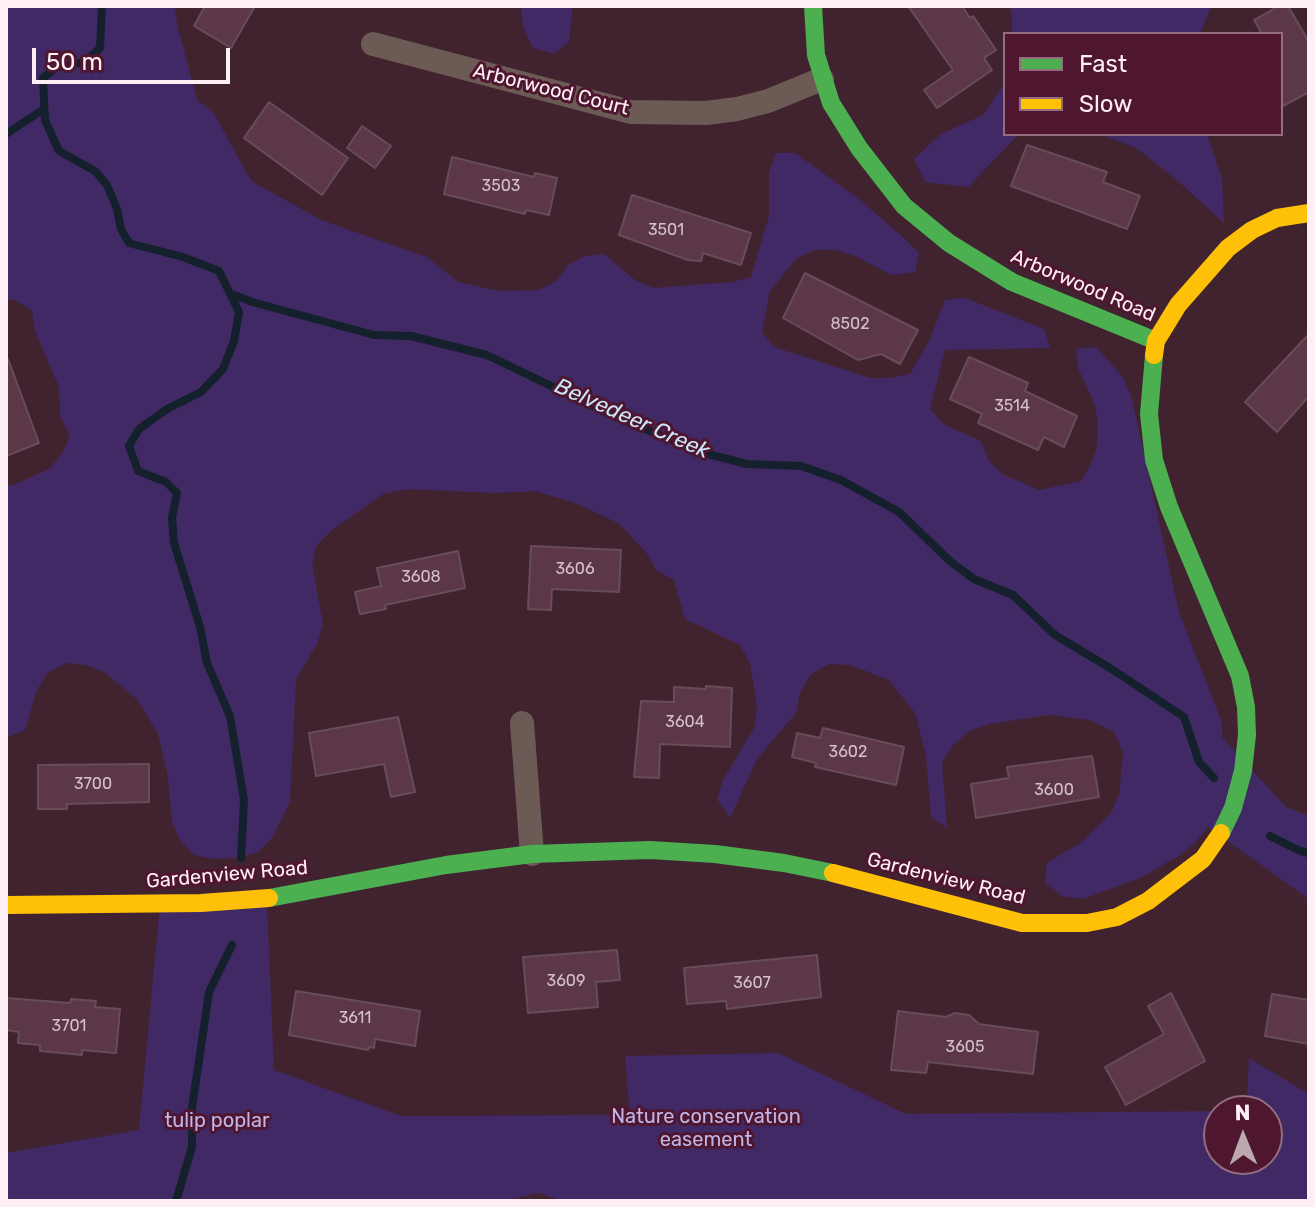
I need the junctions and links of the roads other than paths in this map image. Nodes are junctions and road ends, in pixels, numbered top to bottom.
1 (813, 6) edge
2 (373, 44) dead end
3 (822, 79) junction
4 (1309, 213) edge
5 (1156, 341) junction
6 (522, 723) dead end
7 (532, 854) junction
8 (6, 905) edge

1 - 3 street, Arborwood Road
2 - 3 street, Arborwood Court
3 - 5 street, Arborwood Road
4 - 5 street, Gardenview Road
5 - 7 street, Gardenview Road
6 - 7 street
7 - 8 street, Gardenview Road

